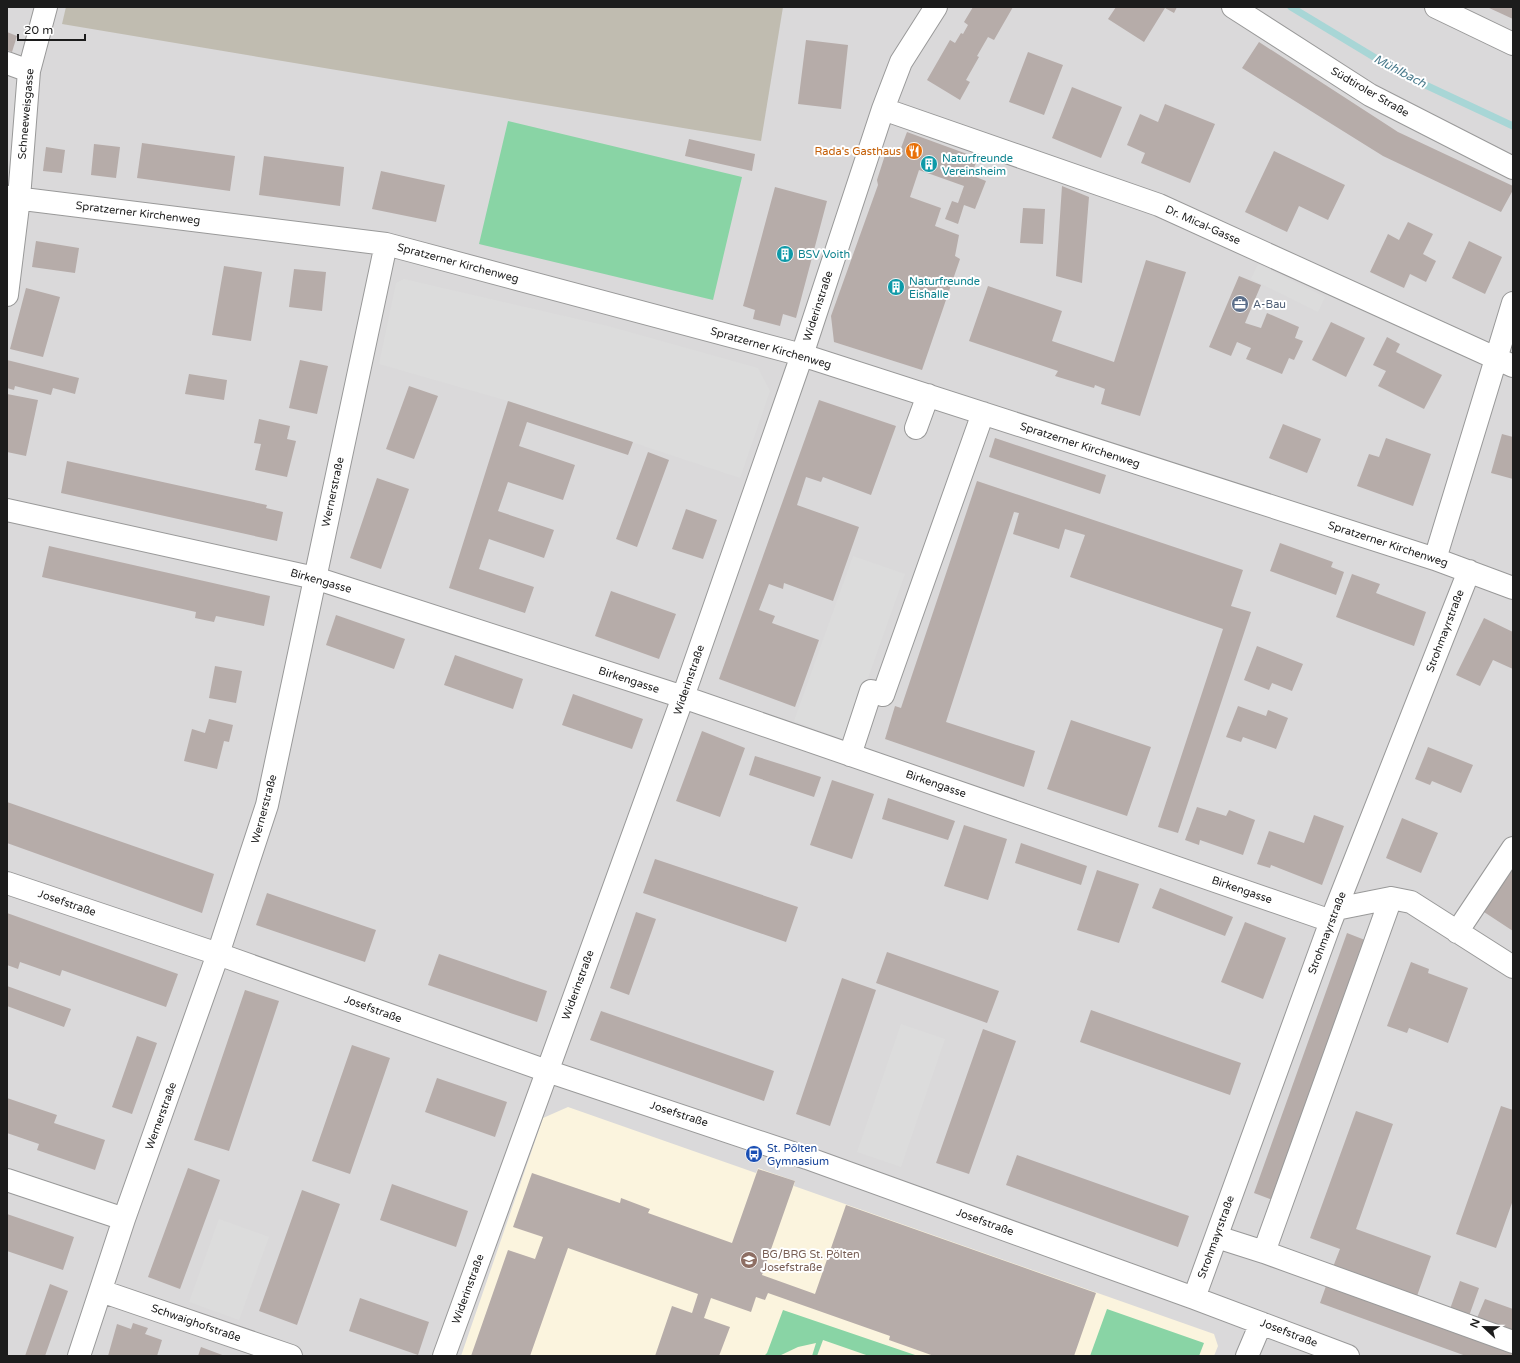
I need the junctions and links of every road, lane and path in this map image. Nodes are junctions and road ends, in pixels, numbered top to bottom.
1 (46, 7) edge
2 (936, 7) edge
3 (1233, 7) edge
4 (1436, 7) edge
5 (1513, 44) edge
6 (7, 63) edge
7 (29, 71) junction
8 (883, 109) junction
9 (1513, 168) edge
10 (13, 198) edge
11 (386, 244) junction
12 (7, 295) edge
13 (1513, 303) edge
14 (802, 355) junction
15 (1505, 362) edge
16 (928, 395) junction
17 (983, 413) junction
18 (916, 428) dead end
19 (7, 510) edge
20 (1435, 559) junction
21 (1469, 571) junction
22 (315, 578) junction
23 (1513, 588) edge
24 (683, 697) junction
25 (850, 755) junction
26 (1513, 848) edge
27 (7, 883) edge
28 (1391, 898) junction
29 (1333, 915) junction
30 (1457, 932) junction
31 (218, 954) junction
32 (1513, 967) edge
33 (546, 1071) junction
34 (7, 1180) edge
35 (124, 1219) junction
36 (1217, 1237) junction
37 (1264, 1252) junction
38 (101, 1291) junction
39 (1194, 1298) junction
40 (1261, 1322) junction
41 (1513, 1342) edge
42 (79, 1356) edge
43 (291, 1356) edge
44 (444, 1356) edge
45 (1247, 1356) edge
46 (1348, 1356) edge

1 - 7 street, Schneeweisgasse
2 - 8 street, Widerinstraße
3 - 9 street, Südtiroler Straße
4 - 5 street
6 - 7 street
7 - 10 street, Schneeweisgasse
8 - 14 street, Widerinstraße
8 - 15 street, Dr. Mical-Gasse
10 - 11 street, Spratzerner Kirchenweg
10 - 12 street, Schneeweisgasse
11 - 14 street, Spratzerner Kirchenweg
11 - 22 street, Wernerstraße
13 - 15 street
14 - 16 street, Spratzerner Kirchenweg
14 - 24 street, Widerinstraße
15 - 20 street
16 - 17 street, Spratzerner Kirchenweg
16 - 18 street
17 - 20 street, Spratzerner Kirchenweg
17 - 25 street
19 - 22 street, Birkengasse
20 - 21 street, Spratzerner Kirchenweg
21 - 23 street, Spratzerner Kirchenweg
21 - 29 street, Strohmayrstraße
22 - 24 street, Birkengasse
22 - 31 street, Wernerstraße
24 - 25 street, Birkengasse
24 - 33 street, Widerinstraße
25 - 29 street, Birkengasse
26 - 30 street
27 - 31 street, Josefstraße
28 - 29 street
28 - 30 street
28 - 37 street
29 - 36 street, Strohmayrstraße
30 - 32 street
31 - 33 street, Josefstraße
31 - 35 street, Wernerstraße
33 - 39 street, Josefstraße
33 - 44 street, Widerinstraße
34 - 35 street
35 - 38 street, Wernerstraße
36 - 37 street
36 - 39 street, Strohmayrstraße
37 - 41 street
38 - 42 street, Wernerstraße
38 - 43 street, Schwaighofstraße
39 - 40 street, Josefstraße
40 - 45 street
40 - 46 street, Josefstraße

